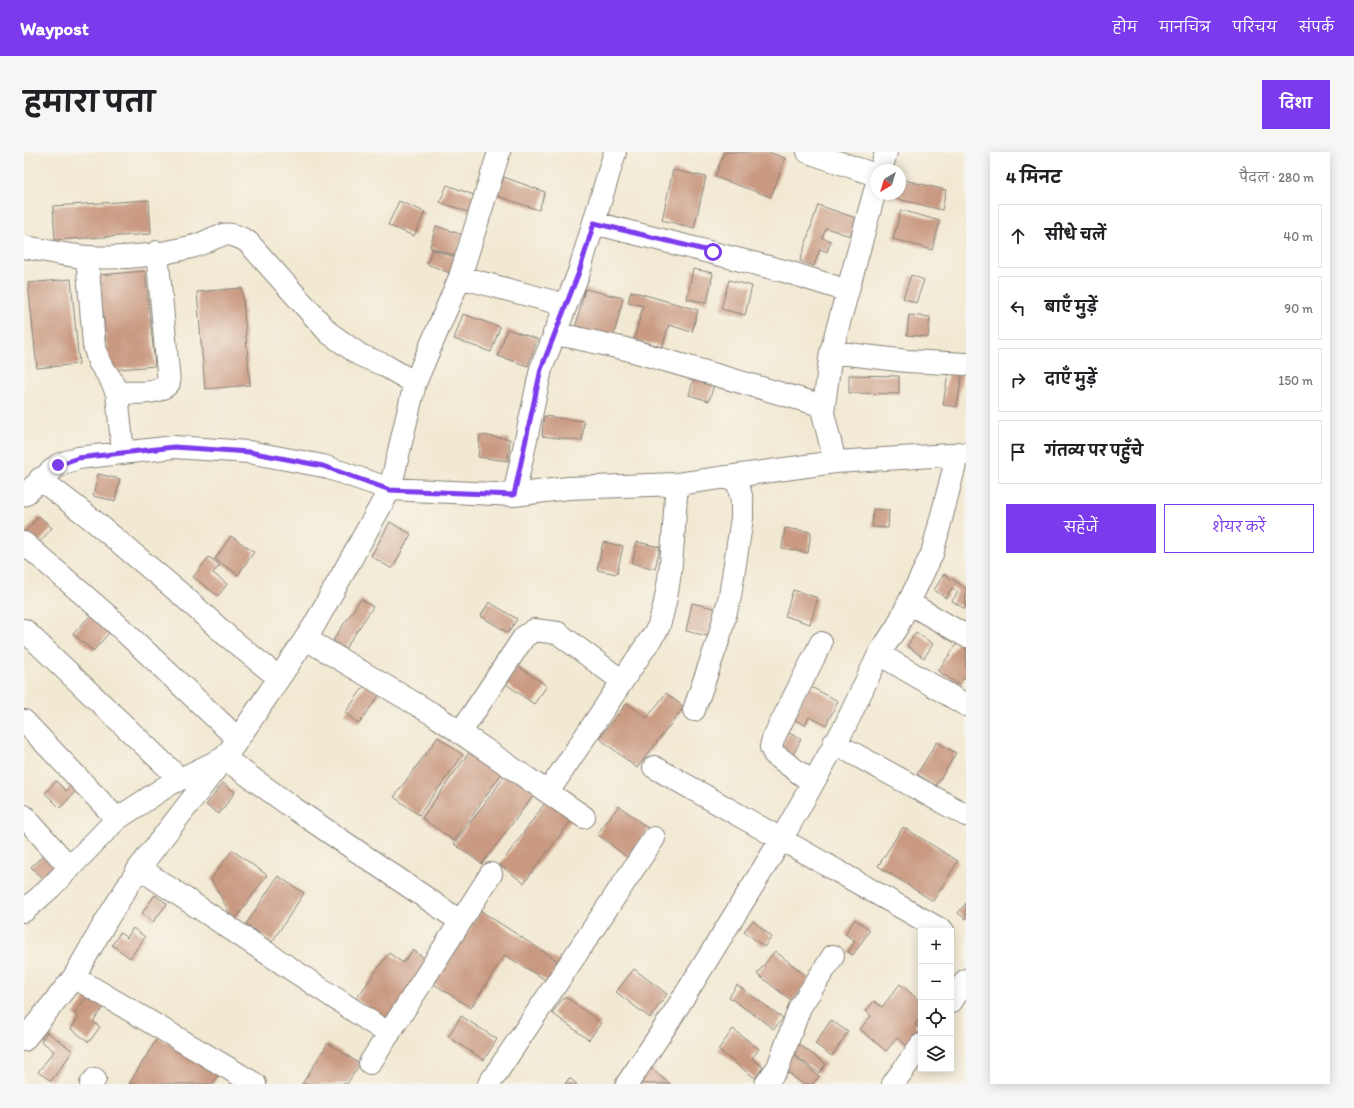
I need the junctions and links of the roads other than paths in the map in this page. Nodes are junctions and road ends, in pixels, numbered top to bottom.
1 (499, 152) edge
2 (615, 152) edge
3 (808, 152) edge
4 (886, 152) edge
5 (883, 164) edge
6 (870, 172) edge
7 (872, 200) edge
8 (594, 223) junction
9 (24, 247) edge
10 (157, 252) junction
11 (87, 257) junction
12 (460, 277) junction
13 (848, 291) junction
14 (566, 305) junction
15 (554, 333) junction
16 (831, 352) junction
17 (966, 364) edge
18 (416, 383) junction
19 (117, 393) junction
20 (824, 406) junction
21 (123, 453) junction
22 (962, 454) edge
23 (835, 462) junction
24 (736, 476) junction
25 (40, 479) junction
26 (677, 484) junction
27 (390, 490) junction
28 (24, 495) edge
29 (514, 495) junction
30 (24, 543) edge
31 (909, 603) junction
32 (24, 630) edge
33 (966, 636) edge
34 (306, 639) junction
35 (821, 643) dead end
36 (880, 654) junction
37 (279, 678) junction
38 (622, 681) junction
39 (966, 705) edge
40 (694, 710) dead end
41 (24, 721) edge
42 (460, 733) junction
43 (238, 739) junction
44 (834, 743) junction
45 (224, 758) junction
46 (654, 767) dead end
47 (180, 779) junction
48 (813, 783) junction
49 (548, 792) junction
50 (966, 815) edge
51 (24, 816) edge
52 (584, 817) dead end
53 (117, 819) junction
54 (654, 838) dead end
55 (781, 840) junction
56 (70, 868) junction
57 (139, 868) junction
58 (491, 874) dead end
59 (25, 908) edge
60 (460, 921) junction
61 (937, 928) edge
62 (833, 956) dead end
63 (74, 977) junction
64 (966, 980) edge
65 (952, 1000) edge
66 (389, 1034) junction
67 (24, 1040) edge
68 (918, 1049) edge
69 (370, 1063) dead end
70 (224, 1076) edge
71 (255, 1084) edge
72 (489, 1084) edge
73 (627, 1084) edge
74 (766, 1084) edge
75 (893, 1084) edge

1 - 12 street
2 - 8 street
3 - 6 street
4 - 5 street
7 - 13 street
8 - 13 street
8 - 14 street
9 - 11 street
10 - 11 street
10 - 18 street
10 - 19 street
11 - 19 street
12 - 14 street
12 - 18 street
13 - 16 street
14 - 15 street
15 - 20 street
15 - 29 street
16 - 17 street
16 - 20 street
18 - 27 street
19 - 21 street
20 - 23 street
21 - 25 street
21 - 27 street
22 - 23 street
22 - 31 street
23 - 24 street
24 - 26 street
24 - 40 street
25 - 28 street
25 - 37 street
26 - 29 street
26 - 38 street
27 - 29 street
27 - 34 street
30 - 43 street
31 - 33 street
31 - 36 street
32 - 47 street
34 - 37 street
34 - 42 street
35 - 48 street
36 - 39 street
36 - 44 street
37 - 43 street
38 - 42 street
38 - 49 street
41 - 53 street
42 - 49 street
43 - 45 street
44 - 48 street
44 - 50 street
45 - 47 street
45 - 57 street
45 - 60 street
46 - 55 street
47 - 53 street
48 - 55 street
49 - 52 street
51 - 56 street
53 - 56 street
54 - 72 street
55 - 61 street
55 - 73 street
56 - 59 street
57 - 63 street
57 - 66 street
58 - 60 street
60 - 66 street
62 - 74 street
63 - 67 street
63 - 70 street
64 - 65 street
66 - 69 street
68 - 75 street
70 - 71 street

